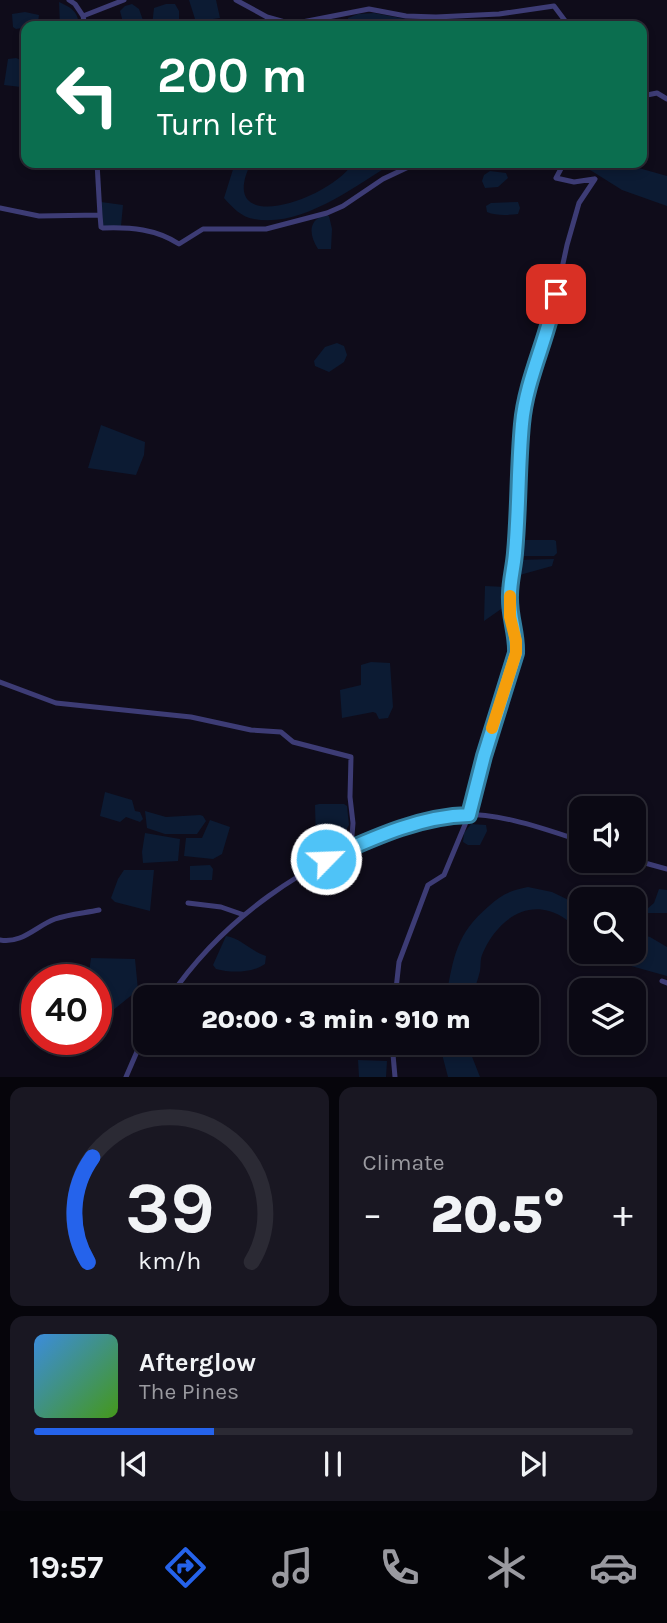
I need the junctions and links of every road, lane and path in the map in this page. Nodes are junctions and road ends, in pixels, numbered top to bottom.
1 (69, 0) edge
2 (124, 0) edge
3 (236, 0) edge
4 (83, 16) junction
5 (84, 21) edge
6 (281, 21) edge
7 (312, 21) edge
8 (565, 21) edge
9 (647, 95) edge
10 (667, 99) edge
11 (97, 168) edge
12 (406, 168) edge
13 (561, 168) edge
14 (0, 208) edge
15 (100, 215) junction
16 (0, 682) edge
17 (469, 815) junction
18 (569, 837) edge
19 (351, 849) junction
20 (646, 863) edge
21 (667, 869) edge
22 (188, 903) dead end
23 (99, 910) dead end
24 (244, 915) junction
25 (0, 940) edge
26 (179, 985) edge
27 (397, 985) edge
28 (136, 1055) edge
29 (393, 1055) edge
30 (126, 1077) edge
31 (395, 1077) edge

1 - 4 street
2 - 4 street
3 - 6 street
4 - 5 street
7 - 8 street
9 - 10 street
11 - 15 street
12 - 15 street
13 - 17 street
14 - 15 street
16 - 19 street
17 - 18 street
17 - 19 street
17 - 27 street
19 - 24 street
20 - 21 street
22 - 24 street
23 - 25 street
24 - 26 street
28 - 30 street
29 - 31 street

